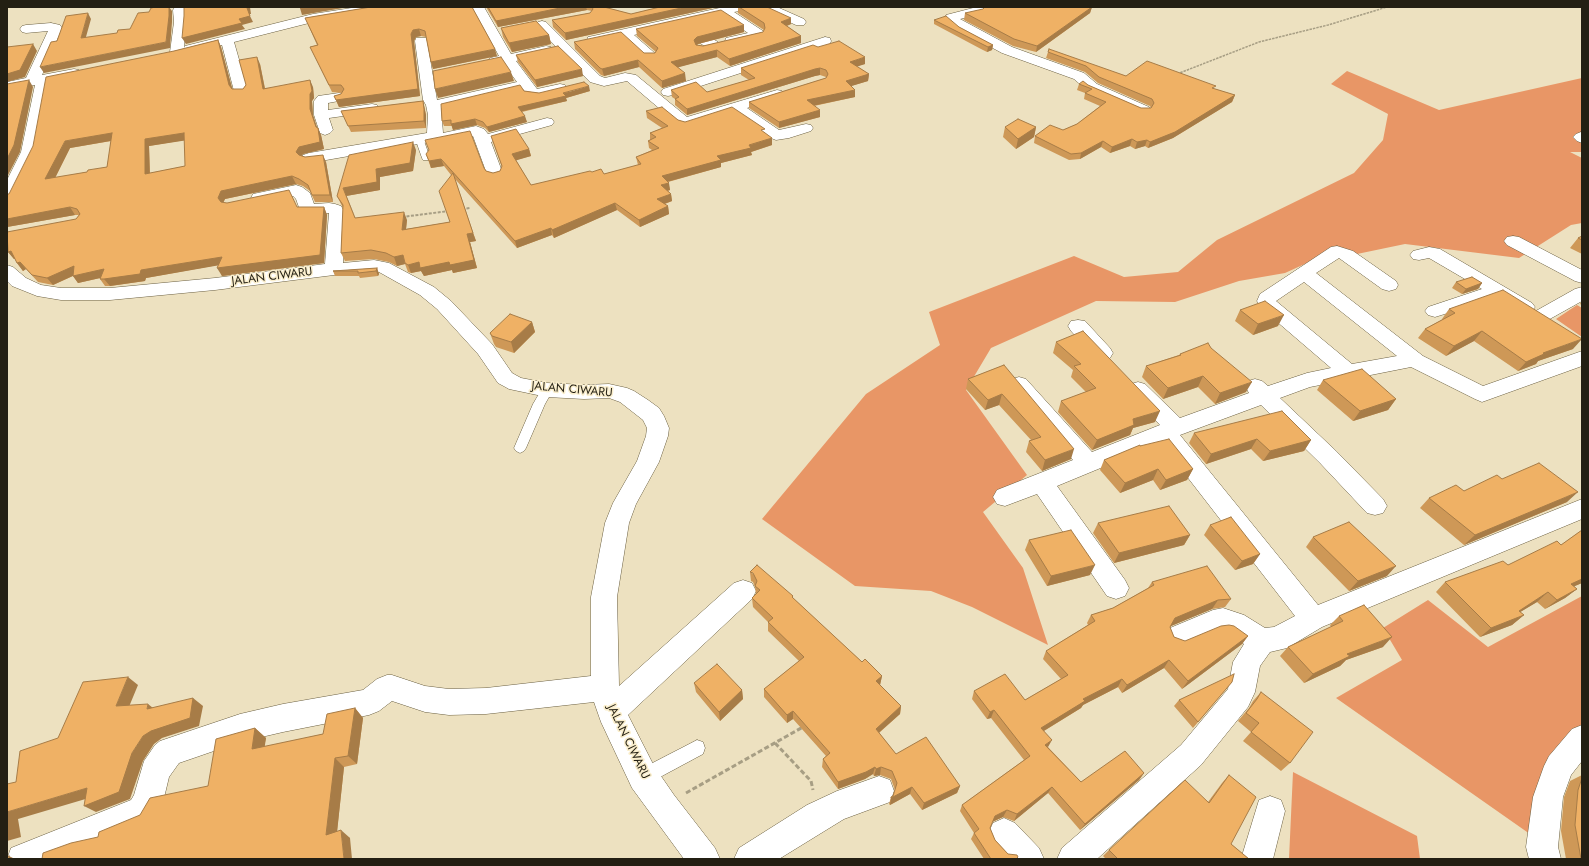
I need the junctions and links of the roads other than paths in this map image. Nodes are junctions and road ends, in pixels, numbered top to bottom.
1 (181, 7) edge
2 (380, 7) edge
3 (478, 7) edge
4 (741, 7) edge
5 (767, 7) edge
6 (979, 7) edge
7 (724, 12) junction
8 (557, 21) edge
9 (800, 22) dead end
10 (675, 23) junction
11 (542, 24) junction
12 (528, 27) edge
13 (26, 29) dead end
14 (507, 32) edge
15 (625, 33) junction
16 (493, 34) junction
17 (227, 41) junction
18 (421, 41) dead end
19 (825, 41) dead end
20 (562, 46) junction
21 (177, 52) junction
22 (162, 55) edge
23 (651, 56) edge
24 (775, 58) junction
25 (507, 59) junction
26 (485, 64) edge
27 (786, 66) edge
28 (88, 70) edge
29 (442, 73) edge
30 (427, 76) junction
31 (38, 80) junction
32 (584, 82) junction
33 (525, 84) junction
34 (7, 86) edge
35 (792, 89) edge
36 (242, 91) edge
37 (654, 96) junction
38 (339, 97) edge
39 (415, 102) edge
40 (432, 102) junction
41 (384, 106) edge
42 (735, 107) junction
43 (1144, 110) edge
44 (321, 115) junction
45 (547, 122) dead end
46 (806, 128) dead end
47 (325, 130) dead end
48 (434, 136) junction
49 (419, 138) junction
50 (483, 140) junction
51 (309, 158) edge
52 (426, 158) edge
53 (495, 174) edge
54 (7, 196) edge
55 (246, 201) edge
56 (1513, 241) dead end
57 (1420, 255) dead end
58 (334, 269) junction
59 (7, 271) edge
60 (1304, 273) junction
61 (1582, 277) edge
62 (1389, 285) dead end
63 (1497, 291) junction
64 (1582, 294) edge
65 (1435, 311) dead end
66 (1541, 316) junction
67 (1078, 326) dead end
68 (1559, 328) edge
69 (1580, 347) edge
70 (1415, 360) junction
71 (1348, 372) junction
72 (1242, 376) edge
73 (1019, 384) edge
74 (546, 390) junction
75 (1265, 395) junction
76 (1171, 430) junction
77 (520, 448) dead end
78 (1089, 464) junction
79 (1042, 482) junction
80 (1005, 497) dead end
81 (1375, 506) dead end
82 (1582, 509) edge
83 (1116, 588) dead end
84 (743, 591) dead end
85 (1313, 620) junction
86 (1179, 636) dead end
87 (1262, 641) junction
88 (608, 700) junction
89 (1582, 739) edge
90 (697, 748) dead end
91 (643, 777) junction
92 (879, 791) dead end
93 (1270, 811) dead end
94 (1004, 834) dead end
95 (22, 859) edge
96 (704, 859) edge
97 (750, 859) edge
98 (1028, 859) edge
99 (1073, 859) edge
100 (1257, 859) edge
101 (1546, 859) edge

1 - 21 street
2 - 17 street
3 - 16 street
4 - 7 street
5 - 9 street
6 - 43 street
7 - 10 street
7 - 10 street
8 - 11 street
10 - 15 street
11 - 12 street
11 - 20 street
13 - 31 street
14 - 16 street
15 - 20 street
15 - 23 street
16 - 25 street
17 - 21 street
17 - 36 street
18 - 30 street
19 - 24 street
20 - 25 street
20 - 32 street
21 - 22 street
24 - 27 street
24 - 37 street
25 - 26 street
25 - 33 street
28 - 31 street
29 - 30 street
30 - 40 street
31 - 34 street
31 - 54 street
32 - 33 street
32 - 37 street
33 - 40 street
35 - 42 street
37 - 42 street
38 - 44 street
39 - 40 street
40 - 48 street
41 - 44 street
42 - 46 street
44 - 47 street
45 - 50 street
48 - 49 street
48 - 50 street
49 - 51 street
49 - 52 lane
50 - 53 street
55 - 58 street
56 - 61 street
57 - 63 street
58 - 59 street, JALAN CIWARU
58 - 74 street, JALAN CIWARU
60 - 62 street
60 - 70 street
60 - 71 street
63 - 65 street
63 - 66 street
64 - 66 street
66 - 68 street
67 - 76 street
69 - 70 street
70 - 71 street
71 - 75 street
72 - 75 street
73 - 78 street
74 - 77 lane
74 - 88 street, JALAN CIWARU
75 - 76 street
75 - 81 street
76 - 78 street
76 - 85 street
78 - 79 street
79 - 80 street
79 - 83 street
82 - 85 street
84 - 88 street
85 - 87 street
86 - 87 street
87 - 99 street
88 - 91 street, JALAN CIWARU
88 - 95 street
89 - 101 street
90 - 91 lane
91 - 96 street, JALAN CIWARU
92 - 97 street
93 - 100 street
94 - 98 street

